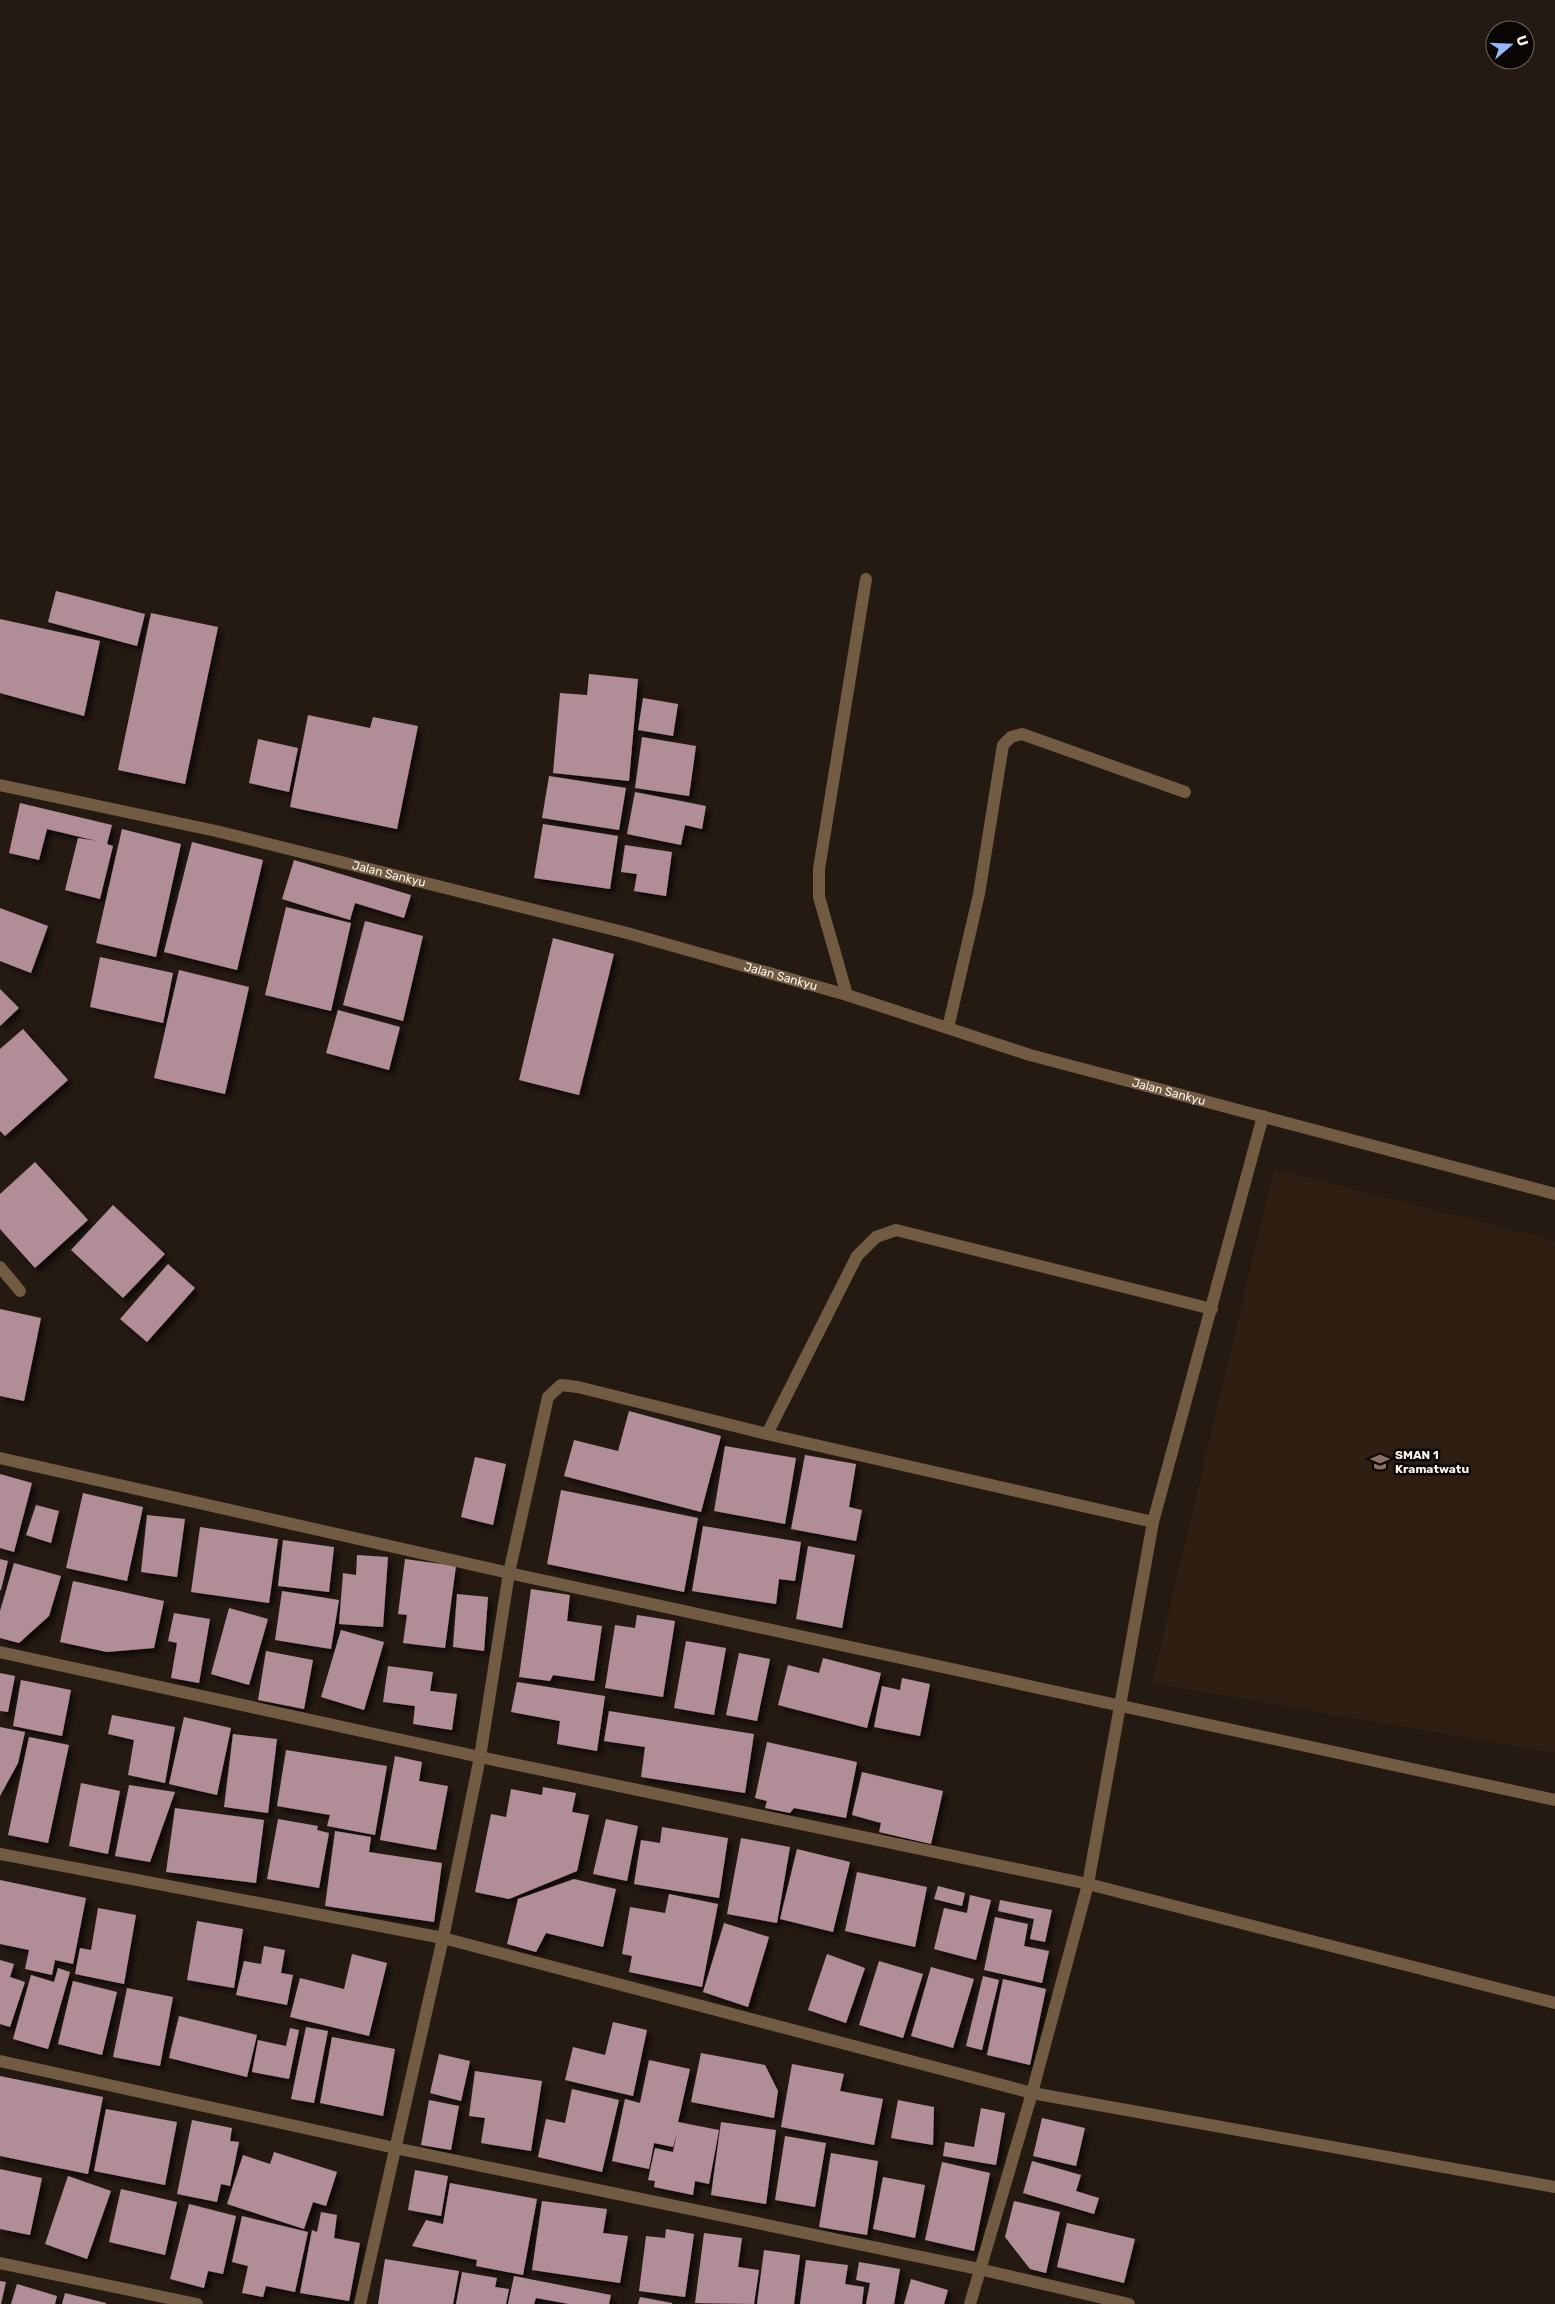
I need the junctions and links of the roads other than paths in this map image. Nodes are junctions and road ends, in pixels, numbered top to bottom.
1 (866, 579) dead end
2 (0, 785) edge
3 (1185, 792) dead end
4 (847, 995) junction
5 (948, 1028) junction
6 (1263, 1116) junction
7 (1555, 1194) edge
8 (0, 1267) edge
9 (20, 1291) dead end
10 (1212, 1309) junction
11 (767, 1434) junction
12 (0, 1458) edge
13 (1153, 1522) junction
14 (509, 1573) junction
15 (0, 1652) edge
16 (1119, 1706) junction
17 (480, 1758) junction
18 (1555, 1800) edge
19 (0, 1854) edge
20 (1088, 1884) junction
21 (443, 1938) junction
22 (1555, 2003) edge
23 (0, 2061) edge
24 (1032, 2093) junction
25 (395, 2148) junction
26 (1555, 2187) edge
27 (0, 2263) edge
28 (979, 2269) junction
29 (197, 2304) edge
30 (360, 2304) edge
31 (970, 2304) edge
32 (1129, 2304) edge

1 - 4 street
2 - 4 street, Jalan Sankyu
3 - 5 street
4 - 5 street, Jalan Sankyu
5 - 6 street, Jalan Sankyu
6 - 7 street, Jalan Sankyu
6 - 10 street
8 - 9 street
10 - 11 street
10 - 13 street
11 - 13 street
11 - 14 street
12 - 14 street
13 - 16 street
14 - 16 street
14 - 17 street
15 - 17 street
16 - 18 street
16 - 20 street
17 - 20 street
17 - 21 street
19 - 21 street
20 - 22 street
20 - 24 street
21 - 24 street
21 - 25 street
23 - 25 street
24 - 26 street
24 - 28 street
25 - 28 street
25 - 30 street
27 - 29 street
28 - 31 street
28 - 32 street

